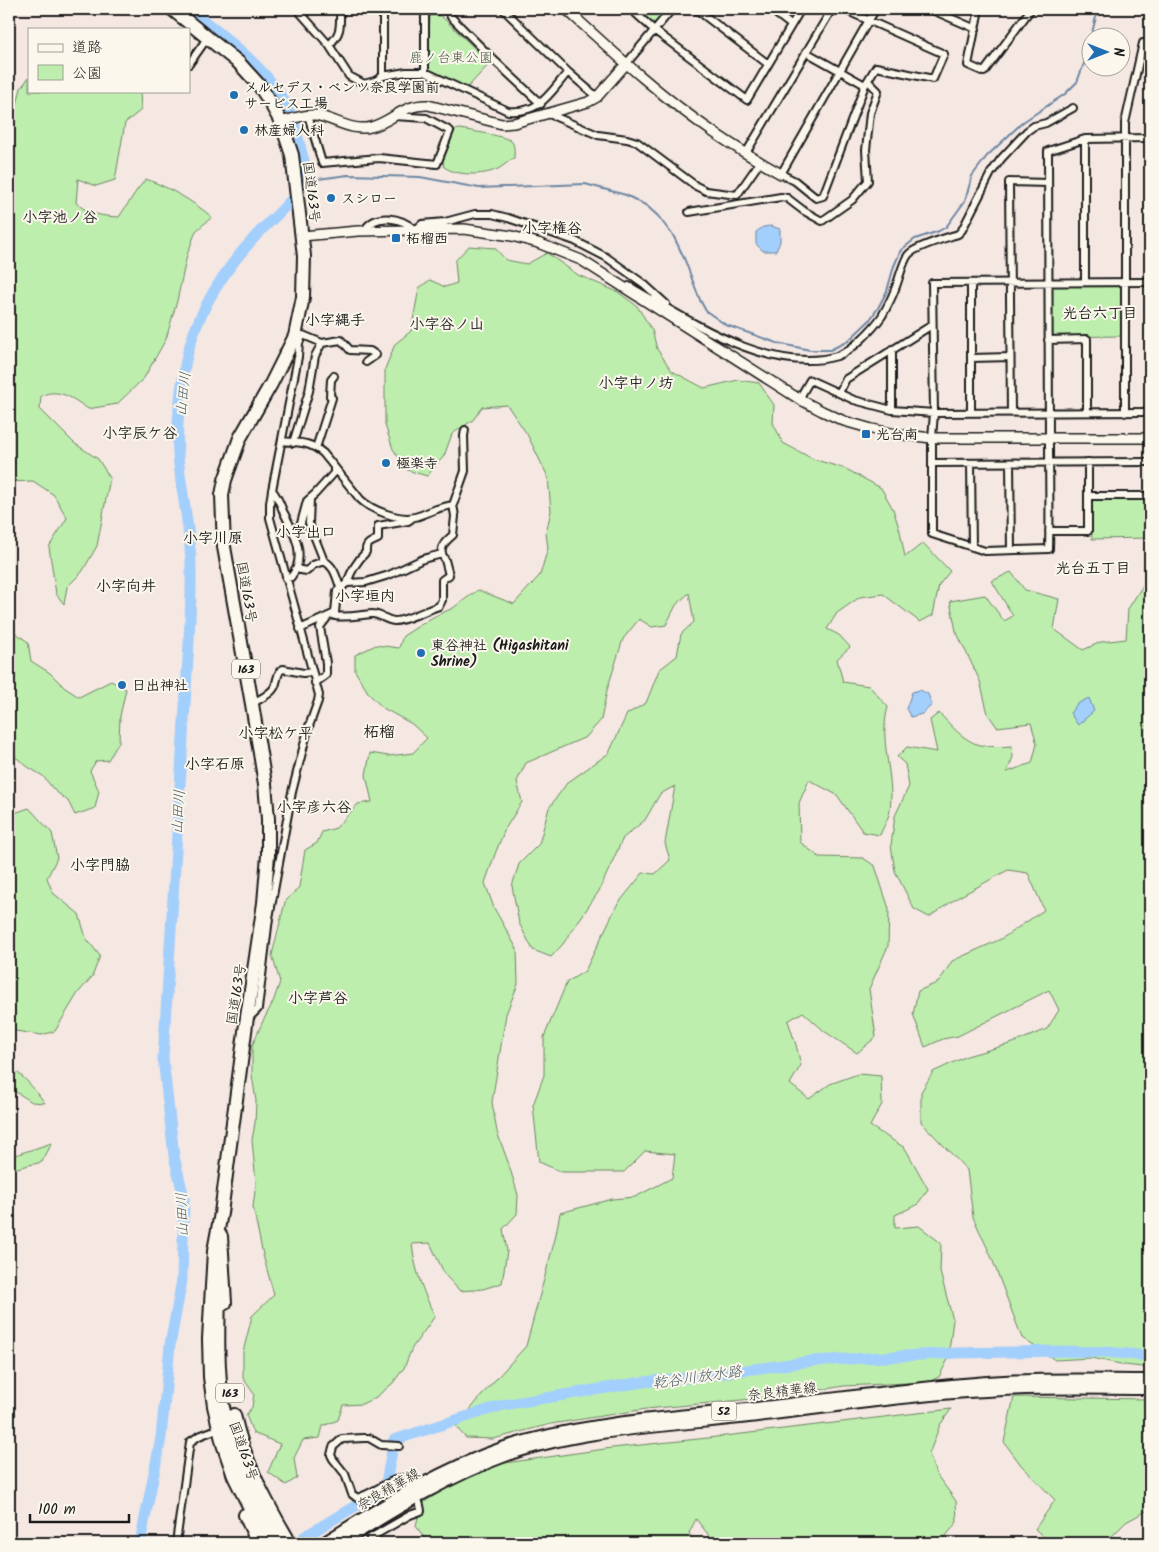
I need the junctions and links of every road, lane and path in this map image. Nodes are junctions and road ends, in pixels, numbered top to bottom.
1 (172, 9) edge
2 (297, 9) edge
3 (340, 9) edge
4 (383, 9) edge
5 (448, 9) edge
6 (503, 9) edge
7 (566, 9) edge
8 (631, 9) edge
9 (672, 9) edge
10 (696, 9) edge
11 (770, 9) edge
12 (801, 9) edge
13 (832, 9) edge
14 (843, 9) edge
15 (876, 9) edge
16 (930, 9) edge
17 (979, 9) edge
18 (1021, 9) edge
19 (425, 10) edge
20 (1029, 10) edge
21 (869, 20) junction
22 (791, 25) junction
23 (654, 30) junction
24 (976, 30) junction
25 (208, 37) junction
26 (1150, 43) edge
27 (329, 45) junction
28 (806, 52) junction
29 (190, 63) edge
30 (626, 64) junction
31 (768, 64) junction
32 (425, 72) junction
33 (568, 72) junction
34 (840, 72) junction
35 (383, 76) junction
36 (866, 84) junction
37 (597, 97) junction
38 (541, 104) junction
39 (1073, 108) dead end
40 (549, 114) junction
41 (304, 116) junction
42 (393, 116) junction
43 (285, 121) junction
44 (1124, 138) junction
45 (1150, 138) edge
46 (1085, 139) junction
47 (746, 153) junction
48 (760, 162) junction
49 (781, 174) junction
50 (1048, 183) junction
51 (689, 212) dead end
52 (415, 230) junction
53 (302, 236) junction
54 (607, 275) junction
55 (1085, 281) junction
56 (1125, 282) junction
57 (1150, 282) edge
58 (971, 283) junction
59 (1009, 283) junction
60 (1049, 283) junction
61 (675, 312) junction
62 (932, 325) junction
63 (297, 340) junction
64 (1048, 340) junction
65 (322, 343) junction
66 (892, 349) junction
67 (1010, 357) junction
68 (971, 358) junction
69 (366, 362) dead end
70 (334, 376) dead end
71 (839, 393) junction
72 (799, 399) junction
73 (892, 410) junction
74 (1087, 412) junction
75 (1150, 412) edge
76 (934, 413) junction
77 (972, 413) junction
78 (1011, 413) junction
79 (1049, 413) junction
80 (1125, 413) junction
81 (465, 430) dead end
82 (932, 438) junction
83 (1048, 438) junction
84 (1150, 438) edge
85 (282, 441) junction
86 (293, 442) junction
87 (316, 448) junction
88 (971, 462) junction
89 (1010, 462) junction
90 (1049, 462) junction
91 (1088, 462) junction
92 (1150, 462) edge
93 (932, 463) junction
94 (334, 467) junction
95 (272, 490) junction
96 (1088, 496) junction
97 (1150, 496) edge
98 (310, 499) junction
99 (453, 506) junction
100 (414, 518) junction
101 (294, 531) junction
102 (1049, 531) junction
103 (972, 546) junction
104 (1011, 550) junction
105 (442, 554) junction
106 (324, 561) junction
107 (296, 569) junction
108 (286, 578) junction
109 (347, 583) junction
110 (340, 587) junction
111 (335, 613) junction
112 (328, 617) junction
113 (300, 629) junction
114 (312, 672) junction
115 (315, 683) junction
116 (252, 704) junction
117 (248, 1019) junction
118 (221, 1212) junction
119 (221, 1231) junction
120 (214, 1251) junction
121 (1150, 1380) edge
122 (1150, 1388) edge
123 (212, 1432) junction
124 (399, 1446) dead end
125 (415, 1493) junction
126 (257, 1513) junction
127 (176, 1543) edge
128 (258, 1543) edge
129 (270, 1543) edge
130 (279, 1543) edge
131 (290, 1543) edge
132 (323, 1543) edge
133 (341, 1543) edge
134 (374, 1543) edge

1 - 25 highway, 国道163号 / 163
2 - 27 street
3 - 27 street
4 - 35 street
5 - 19 street
5 - 38 street
6 - 33 street
7 - 30 street
8 - 23 street
9 - 23 street
10 - 31 street
11 - 22 street
12 - 22 street
13 - 28 street
14 - 21 street
15 - 21 street
16 - 24 street
17 - 24 street
18 - 20 street
19 - 32 street
20 - 24 street
21 - 34 street
21 - 36 street
22 - 31 street
23 - 30 street
23 - 31 street
25 - 29 street
25 - 43 highway, 国道163号 / 163
26 - 44 street
27 - 35 street
28 - 34 street
28 - 47 street
30 - 37 street
30 - 47 street
32 - 35 street
32 - 38 street
33 - 37 street
33 - 38 street
34 - 36 street
34 - 49 street
36 - 49 street
36 - 51 street
37 - 40 street
39 - 61 street
40 - 42 street
40 - 48 street
41 - 42 street
41 - 42 street
41 - 43 street
43 - 53 highway, 国道163号 / 163
44 - 45 street
44 - 46 street
44 - 56 street
46 - 50 street
46 - 55 street
47 - 48 street
48 - 49 street
50 - 59 street
50 - 60 street
52 - 53 street
52 - 54 street
52 - 61 street
53 - 63 highway, 国道163号 / 163
54 - 61 street
54 - 72 street
55 - 56 street
55 - 60 street
56 - 57 street
56 - 80 street
58 - 59 street
58 - 62 street
58 - 68 street
59 - 60 street
59 - 67 street
60 - 64 street
62 - 66 street
62 - 76 street
63 - 65 street
63 - 85 street
63 - 116 highway, 国道163号 / 163
64 - 74 street
64 - 79 street
65 - 69 street
65 - 86 street
66 - 71 street
66 - 73 street
67 - 68 street
67 - 78 street
68 - 77 street
70 - 87 street
71 - 72 street
71 - 73 street
72 - 82 street
73 - 76 street
74 - 79 street
74 - 80 street
75 - 80 street
76 - 77 street
76 - 82 street
77 - 78 street
78 - 79 street
79 - 83 street
81 - 99 street
82 - 83 street
82 - 93 street
83 - 84 street
83 - 90 street
85 - 86 street
85 - 95 street
86 - 87 street
87 - 94 street
88 - 89 street
88 - 93 street
88 - 103 street
89 - 90 street
89 - 104 street
90 - 91 street
90 - 102 street
91 - 92 street
91 - 96 street
93 - 103 street
94 - 98 street
94 - 100 street
95 - 101 street
95 - 108 street
96 - 97 street
96 - 102 street
98 - 101 street
98 - 106 street
99 - 100 street
99 - 105 street
100 - 109 street
101 - 107 street
102 - 104 street
103 - 104 street
105 - 109 street
105 - 111 street
106 - 107 street
106 - 110 street
107 - 108 street
108 - 113 street
109 - 110 street
110 - 111 street
111 - 112 street
112 - 113 street
112 - 115 street
113 - 114 street
114 - 115 street
114 - 116 street
115 - 117 street
116 - 117 highway, 国道163号 / 163
117 - 118 highway, 国道163号 / 163
118 - 119 highway, 国道163号 / 163
118 - 120 highway, 国道163号 / 163
119 - 126 highway, 国道163号 / 163
119 - 131 highway, 163
120 - 123 highway
120 - 126 highway, 国道163号 / 163
121 - 125 main road, 奈良精華線 / 52
122 - 125 main road, 奈良精華線 / 52
123 - 127 street
123 - 128 highway
124 - 125 street
125 - 132 main road, 奈良精華線 / 52
125 - 133 main road, 奈良精華線 / 52
125 - 134 street
126 - 129 highway, 国道163号 / 163
126 - 130 highway, 国道163号 / 163

